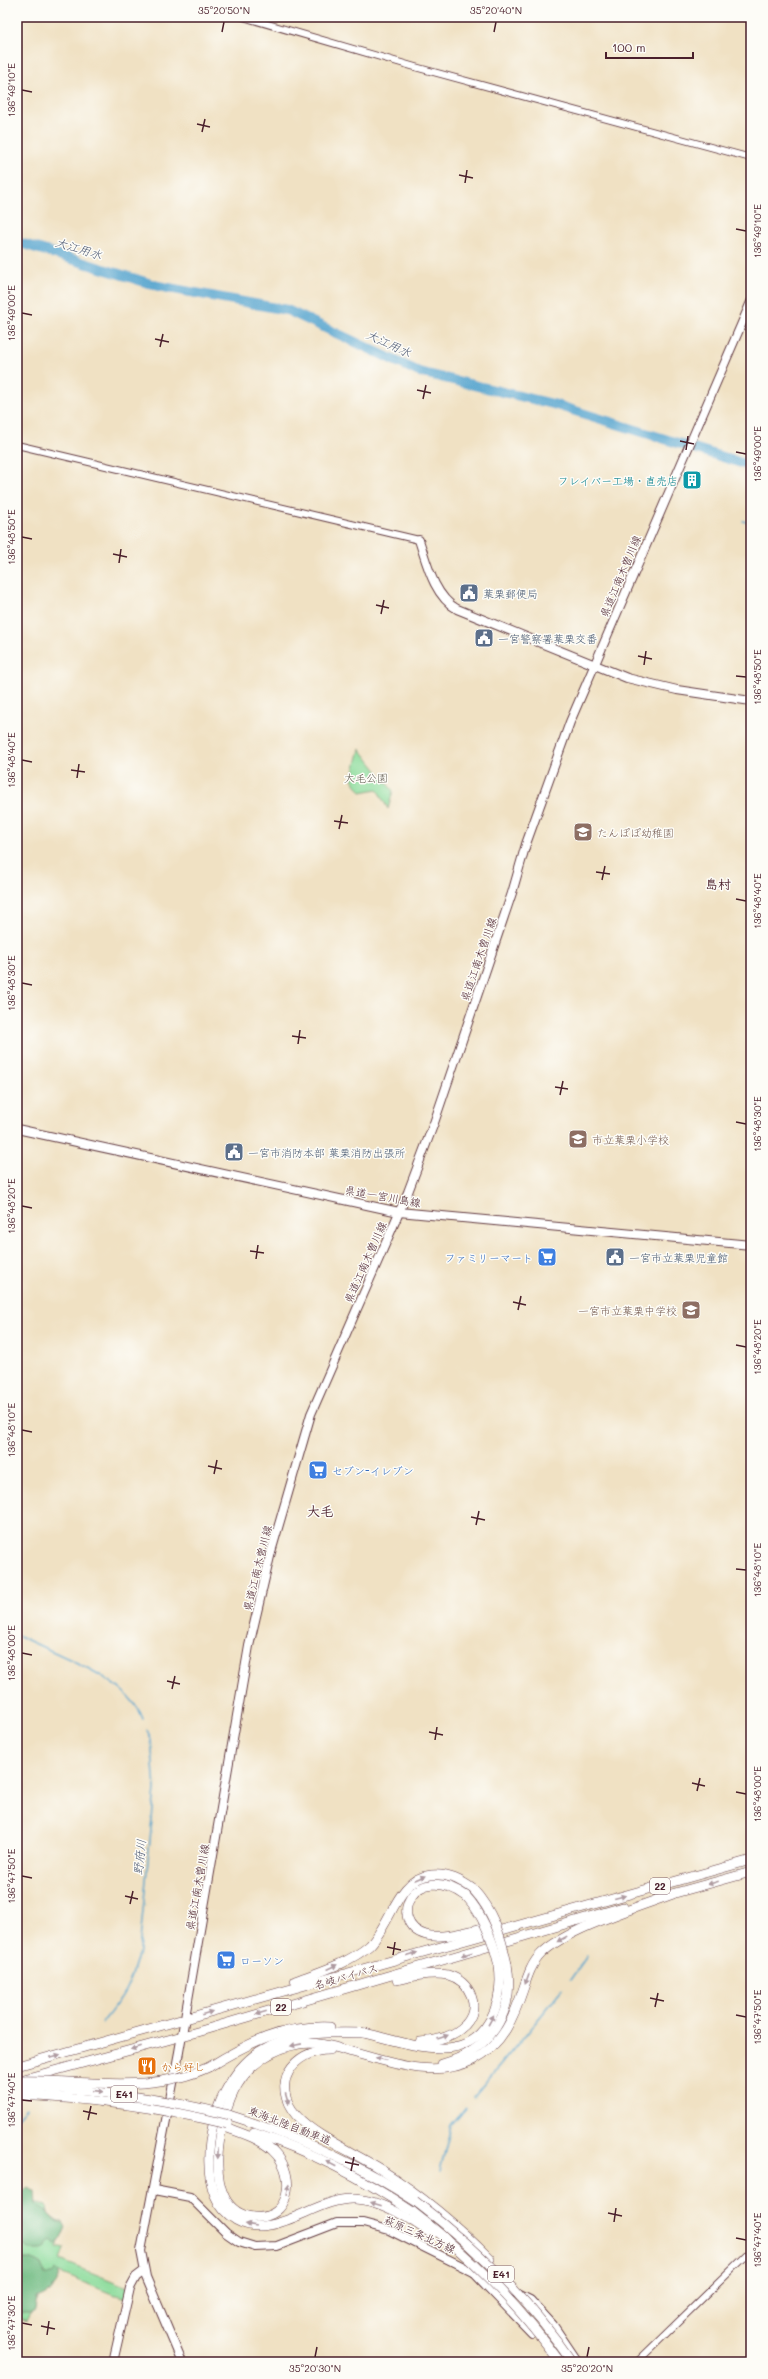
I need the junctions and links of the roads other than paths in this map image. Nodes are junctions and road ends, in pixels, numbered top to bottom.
1 (243, 17) edge
2 (751, 158) edge
3 (751, 302) edge
4 (17, 445) edge
5 (419, 540) joint
6 (594, 664) junction
7 (751, 701) edge
8 (17, 1129) edge
9 (398, 1212) junction
10 (751, 1245) edge
11 (751, 1860) edge
12 (751, 1872) edge
13 (470, 1893) junction
14 (540, 1917) junction
15 (575, 1927) junction
16 (503, 1965) junction
17 (243, 2001) junction
18 (293, 2004) junction
19 (185, 2020) junction
20 (366, 2033) junction
21 (182, 2036) junction
22 (405, 2042) junction
23 (361, 2054) junction
24 (401, 2064) junction
25 (17, 2066) edge
26 (17, 2081) edge
27 (17, 2086) edge
28 (17, 2095) edge
29 (227, 2122) junction
30 (154, 2190) junction
31 (417, 2198) junction
32 (412, 2216) junction
33 (751, 2251) edge
34 (461, 2264) junction
35 (144, 2270) junction
36 (113, 2362) edge
37 (182, 2362) edge
38 (554, 2362) edge
39 (560, 2362) edge
40 (572, 2362) edge
41 (578, 2362) edge
42 (637, 2362) edge

1 - 2 street
3 - 6 main road, 県道江南木曽川線
4 - 5 street
5 - 6 main road
6 - 7 main road
6 - 9 main road, 県道江南木曽川線
8 - 9 main road, 県道一宮川島線
9 - 10 main road, 県道一宮川島線
9 - 19 main road, 県道江南木曽川線
14 -> 11 highway, 22
12 -> 15 highway, 22
13 - 14 highway
13 - 16 highway, bridge
17 -> 13 highway
17 -> 14 highway, 名岐バイパス / 22
15 -> 18 highway, 名岐バイパス / 22
15 -> 24 highway
22 -> 16 highway
16 - 24 highway
19 -> 17 highway, 名岐バイパス / 22
18 -> 21 highway, 名岐バイパス / 22
22 -> 18 highway
19 - 21 main road, 県道江南木曽川線
25 -> 19 highway, 名岐バイパス / 22
20 - 22 highway
20 - 26 highway, bridge
32 -> 20 highway
21 -> 26 highway, 名岐バイパス / 22
21 - 30 main road, 県道江南木曽川線
24 -> 23 highway
23 -> 29 highway
23 -> 31 highway
27 -> 29 highway, 東海北陸自動車道 / E41, bridge
28 - 29 highway, 東海北陸自動車道 / E41, bridge
29 - 31 highway, 東海北陸自動車道 / E41
32 -> 29 highway, 東海北陸自動車道 / E41
30 - 34 main road, 萩原三条北方線
30 - 35 main road, 県道江南木曽川線
31 - 40 highway, 東海北陸自動車道 / E41, bridge
32 - 39 highway, E41, bridge
33 - 42 street
34 - 38 main road, 萩原三条北方線
34 - 41 main road, 萩原三条北方線
35 - 36 main road
35 - 37 main road, 県道江南木曽川線

